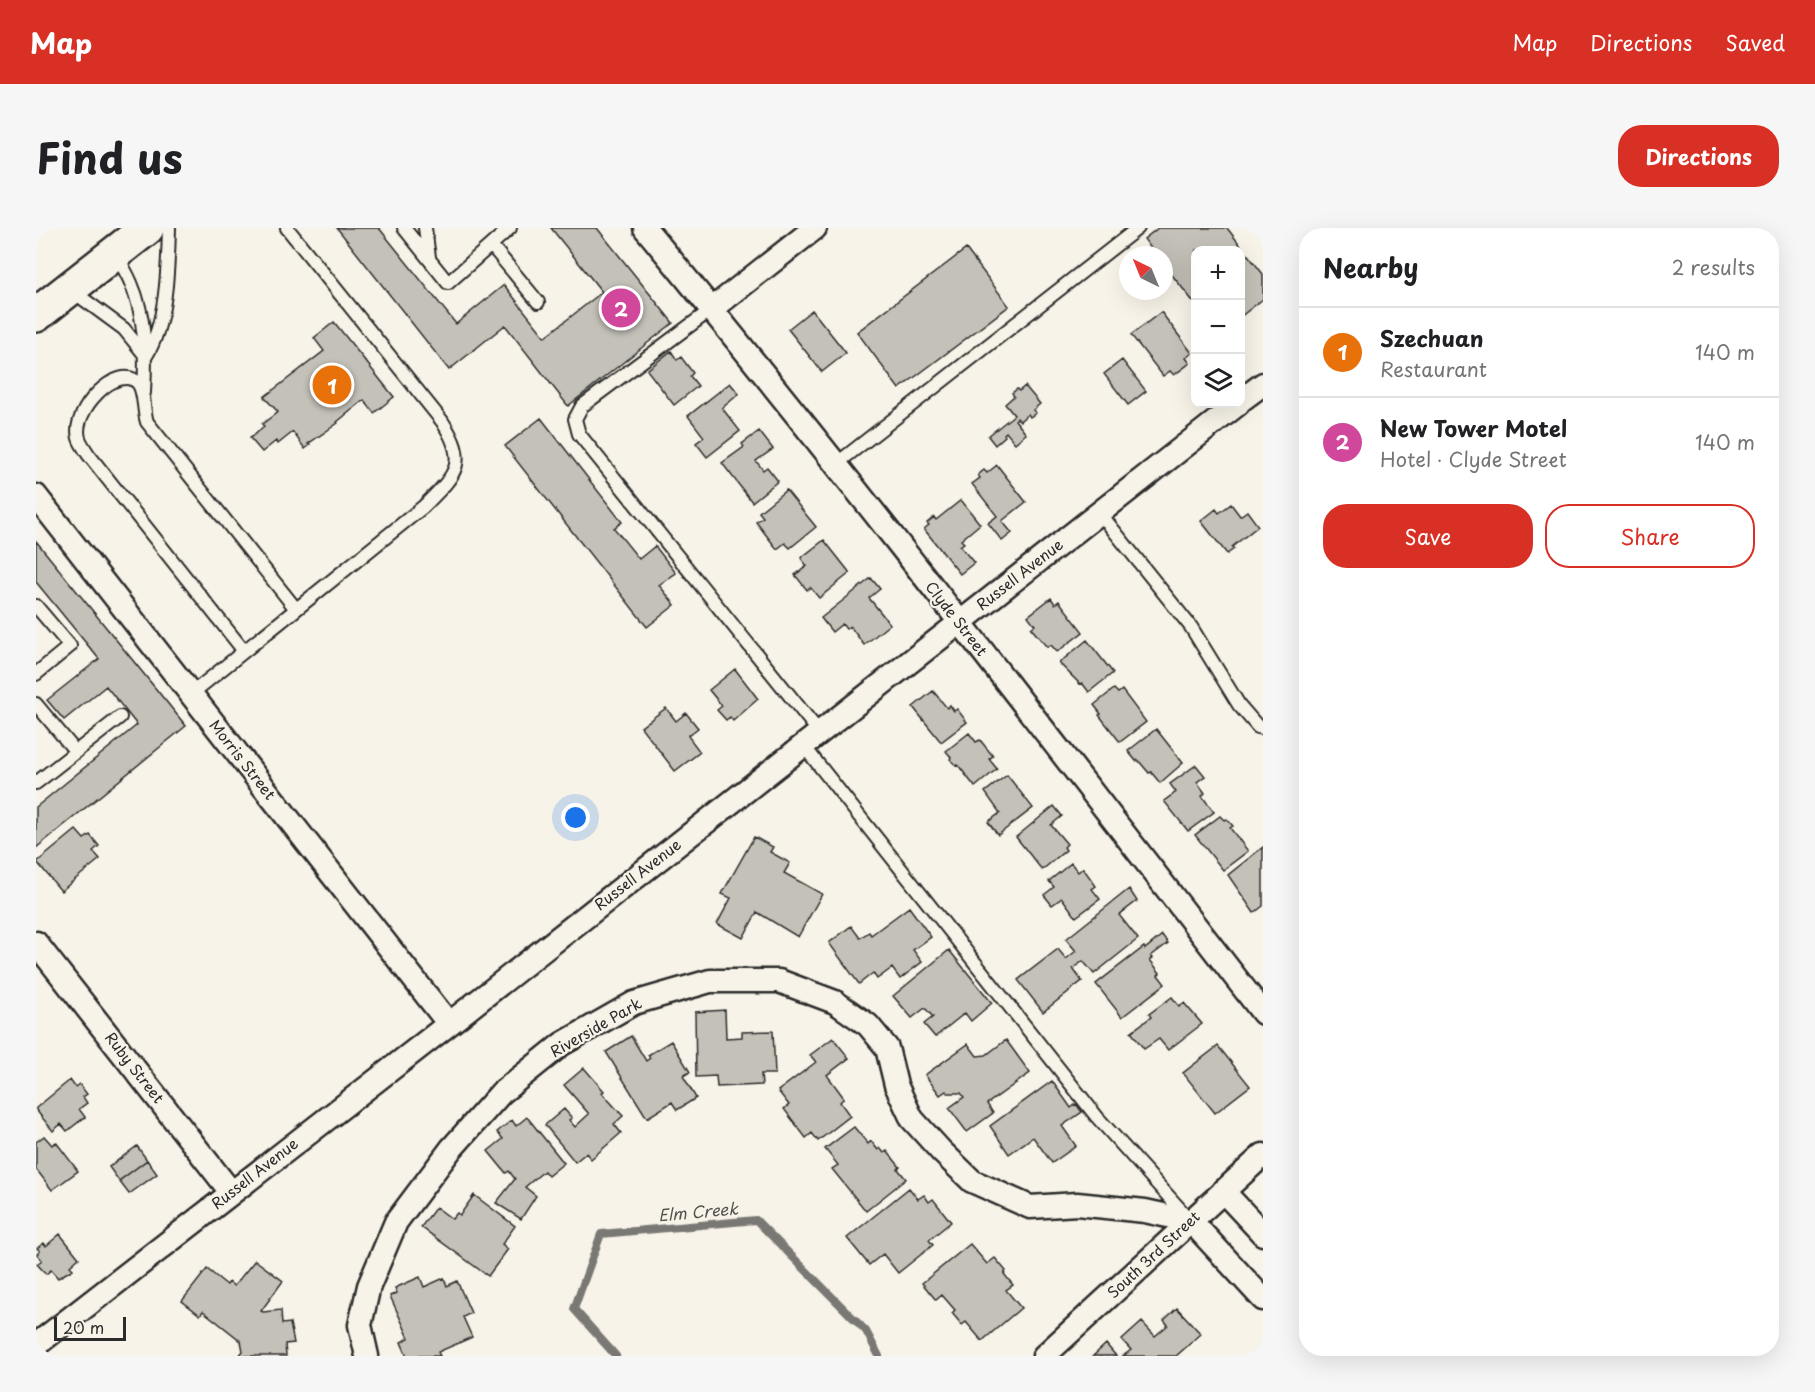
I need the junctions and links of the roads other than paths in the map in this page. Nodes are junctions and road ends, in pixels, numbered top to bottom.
1 (147, 228) edge
2 (169, 228) edge
3 (287, 228) edge
4 (404, 228) edge
5 (425, 228) edge
6 (510, 228) edge
7 (645, 228) edge
8 (815, 228) edge
9 (1138, 228) edge
10 (491, 245) junction
11 (115, 253) junction
12 (429, 258) junction
13 (70, 289) junction
14 (538, 302) dead end
15 (712, 309) junction
16 (36, 315) edge
17 (146, 356) junction
18 (1263, 384) edge
19 (144, 395) junction
20 (1245, 398) edge
21 (1231, 408) edge
22 (835, 465) junction
23 (36, 496) edge
24 (1099, 512) junction
25 (36, 606) edge
26 (296, 609) junction
27 (959, 622) junction
28 (244, 651) junction
29 (36, 674) edge
30 (191, 694) junction
31 (36, 704) edge
32 (120, 717) dead end
33 (1263, 728) edge
34 (811, 739) junction
35 (76, 752) junction
36 (36, 783) edge
37 (36, 943) edge
38 (1263, 1012) edge
39 (449, 1024) junction
40 (1263, 1155) edge
41 (1223, 1191) junction
42 (231, 1192) junction
43 (1191, 1221) junction
44 (1263, 1234) edge
45 (1263, 1299) edge
46 (36, 1345) edge
47 (367, 1356) edge
48 (1044, 1356) edge

1 - 11 main road
2 - 17 lane
3 - 26 lane
4 - 12 lane
5 - 12 lane
6 - 10 lane
7 - 15 street, Clyde Street
8 - 15 street
9 - 22 lane
10 - 12 lane
10 - 14 lane
11 - 13 main road
11 - 17 lane
13 - 16 main road
13 - 17 lane
15 - 22 street, Clyde Street
15 - 34 lane
17 - 19 lane
18 - 20 street, Russell Avenue
19 - 26 lane
19 - 28 lane
21 - 24 street, Russell Avenue
22 - 27 street, Clyde Street
23 - 30 street, Morris Street
24 - 27 street, Russell Avenue
24 - 33 lane
25 - 29 lane
26 - 28 lane
27 - 34 street, Russell Avenue
27 - 38 street, Clyde Street
28 - 30 lane
30 - 39 street, Morris Street
31 - 35 lane
32 - 35 lane
34 - 39 street, Russell Avenue
34 - 43 lane
35 - 36 lane
37 - 42 street, Ruby Street
39 - 42 street, Russell Avenue
40 - 41 street, South 3rd Street
41 - 43 street, South 3rd Street
41 - 44 street
42 - 46 street, Russell Avenue
43 - 45 street
43 - 47 street, Riverside Park
43 - 48 street, South 3rd Street

